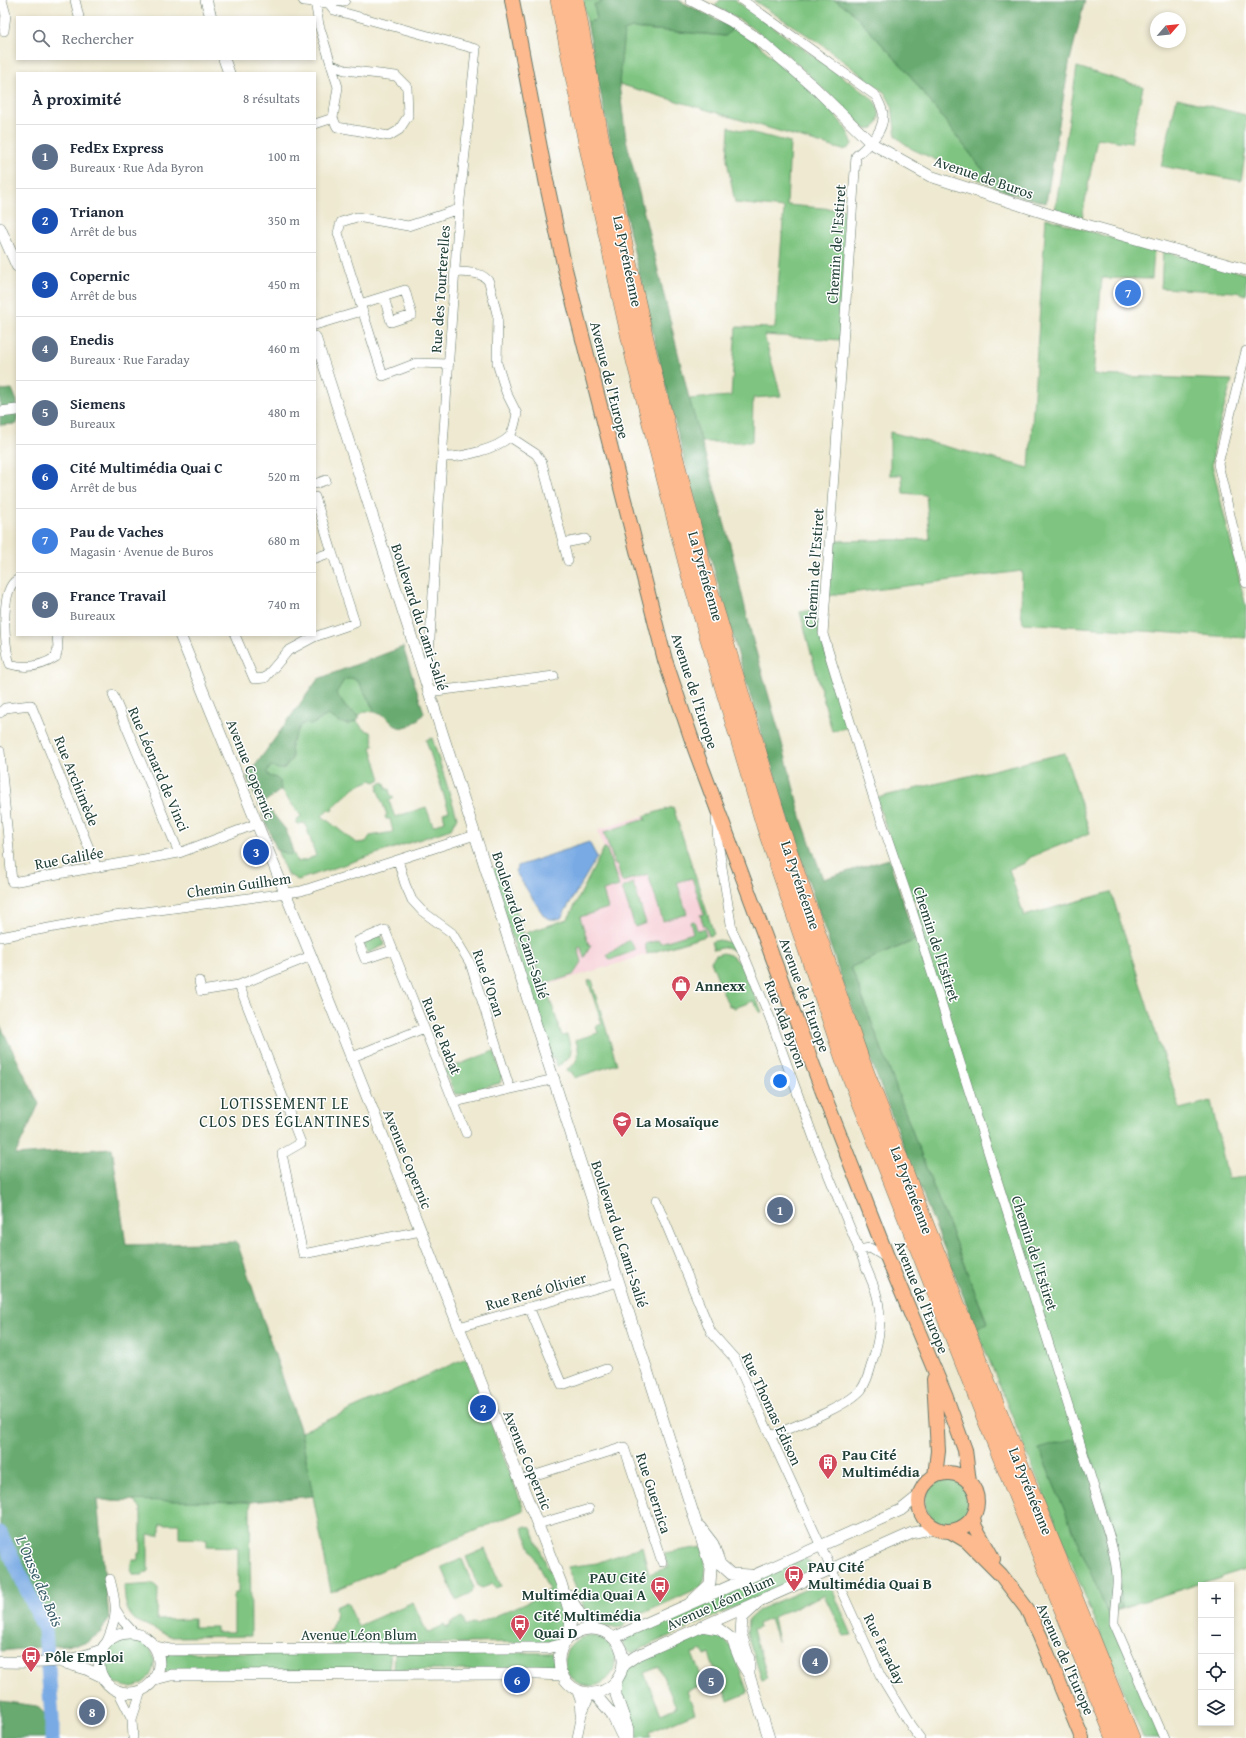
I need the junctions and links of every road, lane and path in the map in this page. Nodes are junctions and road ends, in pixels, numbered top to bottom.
1 (2, 0) edge
2 (76, 0) edge
3 (206, 0) edge
4 (344, 0) edge
5 (512, 0) edge
6 (559, 0) edge
7 (575, 0) edge
8 (691, 0) edge
9 (742, 0) edge
10 (310, 1) edge
11 (328, 2) junction
12 (79, 16) edge
13 (211, 16) edge
14 (316, 16) edge
15 (316, 17) edge
16 (4, 31) dead end
17 (224, 60) edge
18 (332, 65) junction
19 (345, 70) junction
20 (229, 72) edge
21 (336, 78) junction
22 (333, 118) junction
23 (316, 124) edge
24 (871, 143) junction
25 (459, 209) junction
26 (0, 228) edge
27 (16, 264) edge
28 (1246, 270) edge
29 (455, 272) junction
30 (384, 296) dead end
31 (361, 308) junction
32 (316, 326) edge
33 (316, 340) edge
34 (1246, 351) edge
35 (449, 364) junction
36 (16, 410) edge
37 (0, 412) edge
38 (510, 437) junction
39 (444, 457) junction
40 (326, 480) dead end
41 (316, 484) edge
42 (316, 500) edge
43 (585, 539) dead end
44 (564, 543) junction
45 (332, 552) junction
46 (316, 558) edge
47 (568, 561) dead end
48 (16, 580) edge
49 (1246, 583) edge
50 (57, 636) edge
51 (180, 636) edge
52 (236, 636) edge
53 (554, 676) dead end
54 (428, 690) junction
55 (113, 695) dead end
56 (0, 713) edge
57 (0, 751) edge
58 (715, 802) junction
59 (256, 824) junction
60 (475, 835) junction
61 (179, 853) junction
62 (398, 860) junction
63 (97, 868) junction
64 (284, 893) junction
65 (0, 937) edge
66 (392, 950) dead end
67 (311, 956) junction
68 (199, 981) dead end
69 (239, 985) junction
70 (424, 1028) junction
71 (350, 1058) junction
72 (555, 1079) junction
73 (510, 1089) junction
74 (454, 1102) junction
75 (466, 1134) dead end
76 (656, 1200) dead end
77 (421, 1231) junction
78 (858, 1250) junction
79 (888, 1259) junction
80 (619, 1282) junction
81 (529, 1307) junction
82 (459, 1327) junction
83 (932, 1367) junction
84 (606, 1369) dead end
85 (771, 1436) junction
86 (935, 1476) junction
87 (520, 1480) junction
88 (969, 1482) junction
89 (920, 1494) junction
90 (589, 1510) dead end
91 (973, 1517) junction
92 (538, 1524) junction
93 (697, 1524) junction
94 (935, 1528) junction
95 (950, 1531) junction
96 (820, 1546) junction
97 (662, 1562) dead end
98 (831, 1568) junction
99 (1002, 1575) junction
100 (752, 1576) junction
101 (110, 1578) dead end
102 (561, 1583) junction
103 (763, 1599) junction
104 (690, 1603) junction
105 (116, 1610) junction
106 (701, 1626) junction
107 (593, 1629) junction
108 (134, 1633) junction
109 (613, 1638) junction
110 (567, 1641) junction
111 (104, 1645) junction
112 (155, 1647) junction
113 (0, 1662) edge
114 (58, 1662) junction
115 (623, 1665) junction
116 (563, 1675) junction
117 (749, 1675) junction
118 (101, 1676) junction
119 (155, 1679) junction
120 (616, 1681) junction
121 (576, 1689) junction
122 (118, 1691) junction
123 (141, 1691) junction
124 (593, 1693) junction
125 (582, 1714) junction
126 (132, 1719) junction
127 (133, 1738) edge
128 (578, 1738) edge
129 (623, 1738) edge
130 (628, 1738) edge
131 (769, 1738) edge
132 (920, 1738) edge
133 (1082, 1738) edge
134 (1115, 1738) edge
135 (1132, 1738) edge
136 (1164, 1738) edge

1 - 16 street
2 - 12 street
3 - 13 street
4 - 11 street
5 - 58 main road, Avenue de l'Europe
6 - 134 highway, La Pyrénéenne
7 - 135 highway, La Pyrénéenne
8 - 24 street, Avenue de Buros
9 - 24 street, Chemin de l'Estiret
10 - 11 street
10 - 14 street
11 - 25 street, Rue des Tourterelles
15 - 18 street
17 - 20 street
18 - 19 street
18 - 21 street
19 - 21 street
19 - 22 street
21 - 22 street
22 - 23 street
24 - 28 street, Avenue de Buros
24 - 136 street, Chemin de l'Estiret
25 - 29 street, Rue des Tourterelles
25 - 31 street
26 - 27 street
29 - 35 street, Rue des Tourterelles
29 - 38 street
30 - 31 street
31 - 32 street
31 - 35 street
33 - 54 street, Boulevard du Cami-Salié
34 - 49 street
35 - 39 street, Rue des Tourterelles
36 - 37 street
38 - 39 street
38 - 44 street
39 - 54 street, Rue des Tourterelles
40 - 41 street
42 - 45 street
43 - 44 street
44 - 47 street
45 - 46 street
45 - 52 street
48 - 50 street
51 - 59 street, Avenue Copernic
53 - 54 street
54 - 60 street, Boulevard du Cami-Salié
55 - 61 street, Rue Léonard de Vinci
56 - 63 street, Rue Archimède
57 - 63 street, Rue Galilée
58 - 78 street, Rue Ada Byron
58 - 79 main road, Avenue de l'Europe
59 - 61 street, Rue Galilée
59 - 64 street, Avenue Copernic
60 - 62 street, Chemin Guilhem
60 - 72 street, Boulevard du Cami-Salié
61 - 63 street, Rue Galilée
62 - 64 street, Chemin Guilhem
62 - 73 street, Rue d'Oran
64 - 65 street, Chemin Guilhem
64 - 67 street, Avenue Copernic
66 - 70 street, Rue de Rabat
67 - 69 street
67 - 71 street, Avenue Copernic
68 - 69 street
69 - 77 street
70 - 71 street
70 - 74 street, Rue de Rabat
71 - 77 street, Avenue Copernic
72 - 73 street
72 - 80 street, Boulevard du Cami-Salié
73 - 74 street
74 - 75 street, Rue de Rabat
76 - 85 street, Rue Thomas Edison
77 - 82 street, Avenue Copernic
78 - 79 street
78 - 85 street, Rue Ada Byron
79 - 83 main road, Avenue de l'Europe
80 - 81 street, Rue René Olivier
80 - 93 street, Boulevard du Cami-Salié
81 - 82 street, Rue René Olivier
81 - 84 street
82 - 87 street, Avenue Copernic
83 - 86 main road, Avenue de l'Europe
83 - 88 main road, Avenue de l'Europe
85 - 96 street, Rue Thomas Edison
86 - 88 main road
86 - 89 main road
87 - 92 street, Avenue Copernic
87 - 97 street, Rue Guernica
88 - 91 main road
89 - 94 main road
89 - 96 street, Avenue Léon Blum
90 - 92 street
91 - 95 main road
91 - 99 main road, Avenue de l'Europe
92 - 102 street, Avenue Copernic
93 - 100 street, Boulevard du Cami-Salié
93 - 104 street, Boulevard du Cami-Salié
94 - 95 main road
94 - 98 street, Avenue Léon Blum
95 - 99 main road, Avenue de l'Europe
96 - 98 street
96 - 100 street, Avenue Léon Blum
98 - 103 street, Avenue Léon Blum
98 - 132 street, Rue Faraday
99 - 133 main road, Avenue de l'Europe
100 - 104 street, Avenue Léon Blum
101 - 105 street
102 - 107 street, Avenue Copernic
102 - 110 street, Avenue Copernic
103 - 106 street, Avenue Léon Blum
103 - 117 street
104 - 109 street, Avenue Léon Blum
105 - 108 street
105 - 111 street
106 - 115 street, Avenue Léon Blum
106 - 117 street
107 - 109 street
107 - 110 street
108 - 111 street
108 - 112 street
109 - 115 street
110 - 112 street, Avenue Léon Blum
110 - 116 street
111 - 114 street
111 - 118 street
112 - 119 street
113 - 114 street
114 - 118 street
115 - 120 street
116 - 119 street
116 - 121 street
117 - 131 street
118 - 122 street
119 - 123 street
120 - 124 street
120 - 130 street
121 - 124 street
121 - 125 street
122 - 123 street
122 - 126 street
123 - 126 street
124 - 125 street
124 - 129 street
125 - 128 street
126 - 127 street

